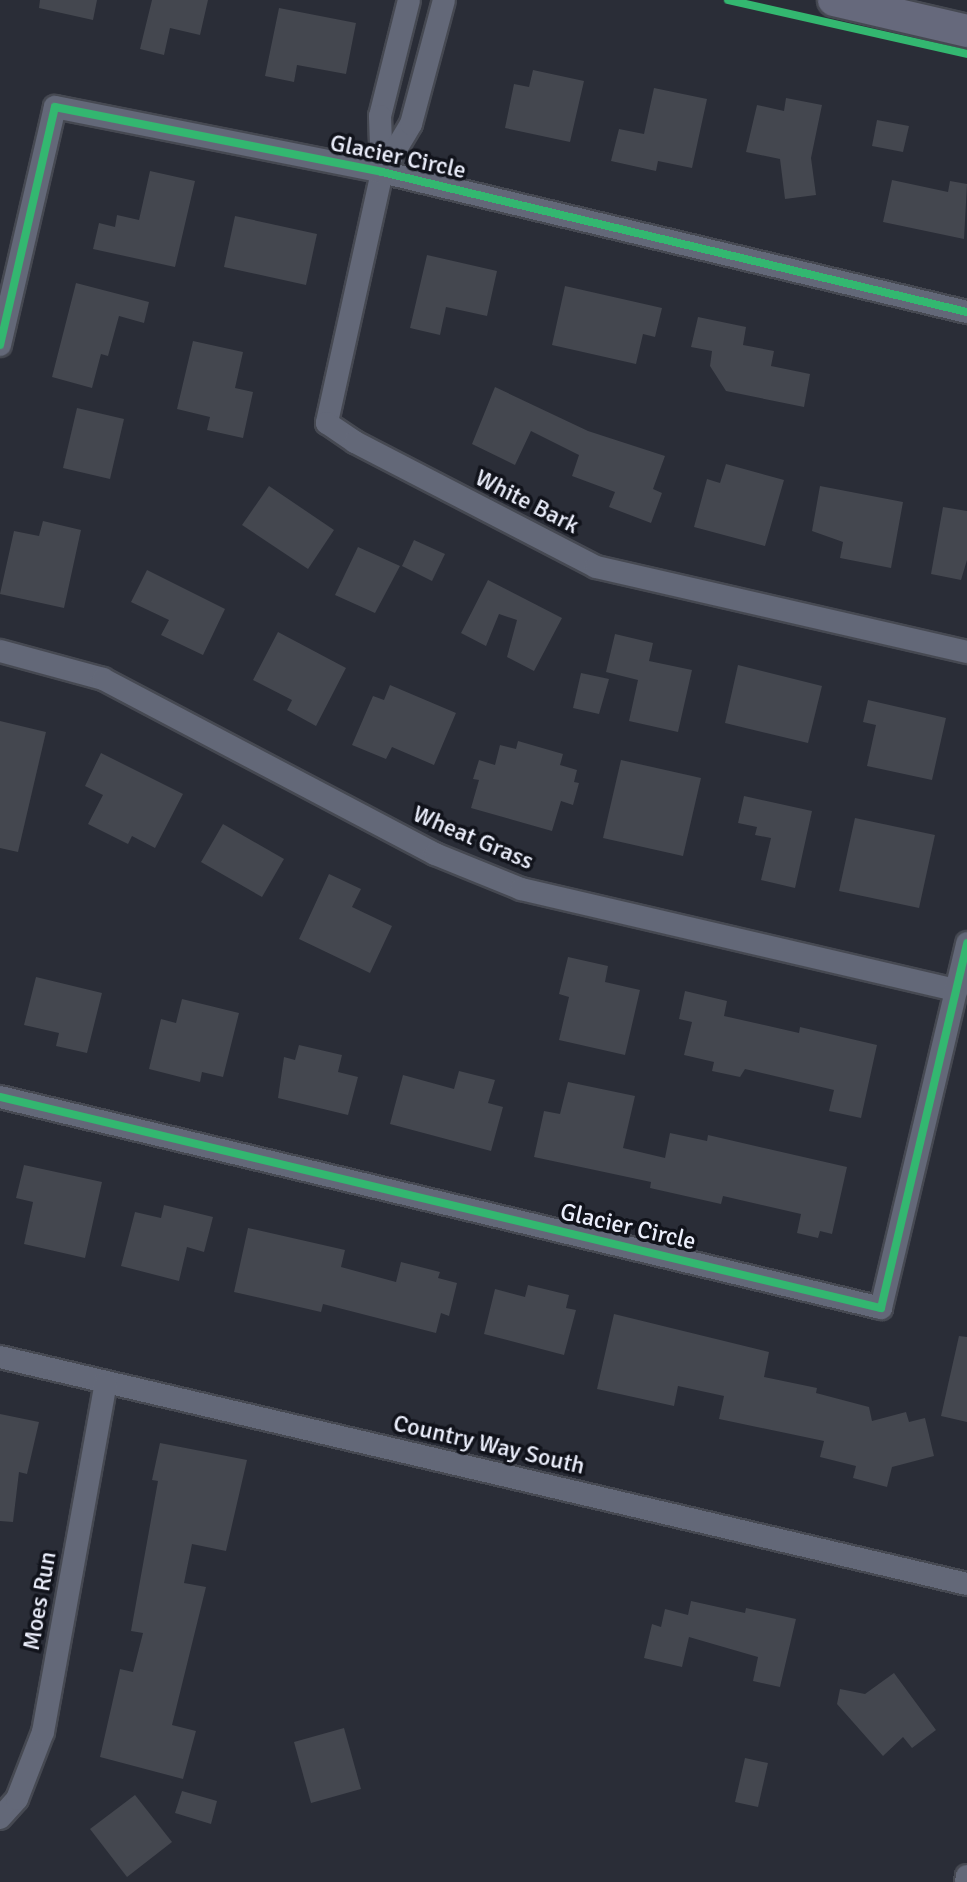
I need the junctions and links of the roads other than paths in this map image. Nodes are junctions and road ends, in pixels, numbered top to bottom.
1 (409, 0) edge
2 (444, 0) edge
3 (834, 0) edge
4 (967, 31) edge
5 (382, 172) junction
6 (967, 312) edge
7 (0, 345) edge
8 (0, 651) edge
9 (967, 652) edge
10 (967, 943) edge
11 (956, 990) junction
12 (0, 1097) edge
13 (0, 1357) edge
14 (106, 1383) junction
15 (967, 1584) edge
16 (0, 1818) edge
17 (967, 1876) edge
18 (966, 1882) edge

1 - 5 street
2 - 5 street
3 - 4 main road
5 - 6 street, Glacier Circle
5 - 7 street, Glacier Circle
5 - 9 street, White Bark
8 - 11 street, Wheat Grass
10 - 11 street, Glacier Circle
11 - 12 street, Glacier Circle
13 - 14 street, Country Way South
14 - 15 street, Country Way South
14 - 16 street, Moes Run
17 - 18 street

